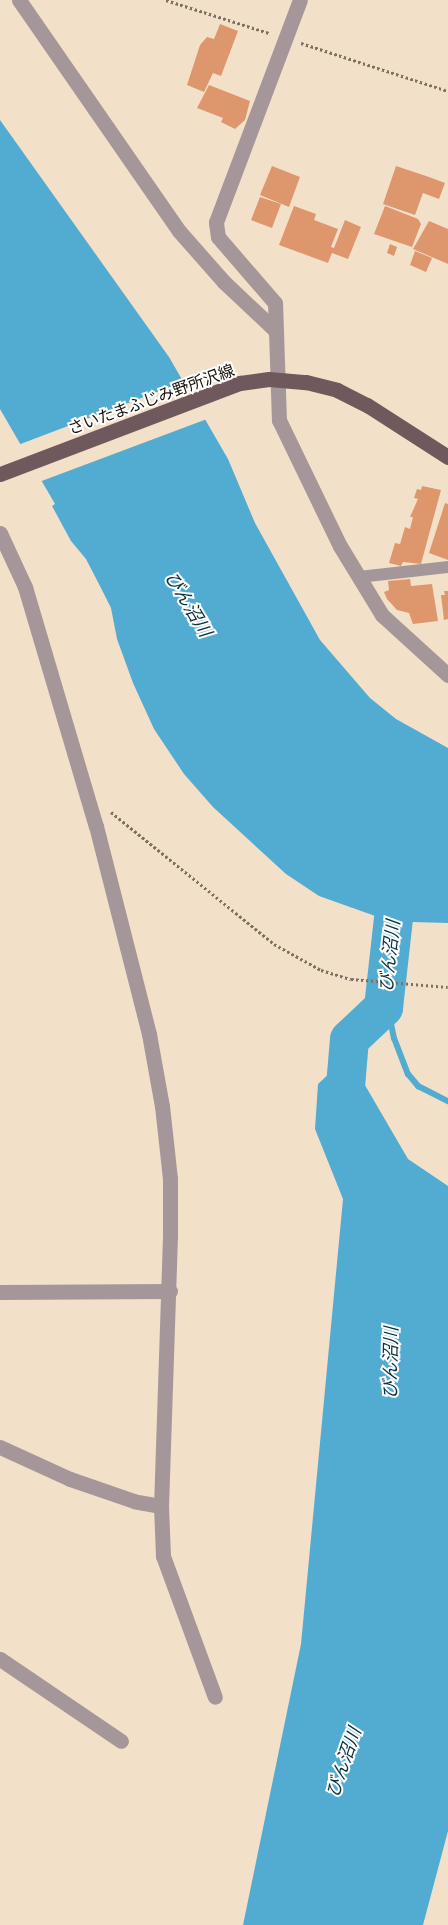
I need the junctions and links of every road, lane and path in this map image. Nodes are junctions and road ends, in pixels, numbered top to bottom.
1 (19, 0) edge
2 (166, 0) edge
3 (300, 0) edge
4 (286, 38) junction
5 (448, 91) edge
6 (276, 331) junction
7 (279, 379) junction
8 (448, 457) edge
9 (0, 474) edge
10 (0, 533) edge
11 (448, 567) edge
12 (358, 577) junction
13 (448, 675) edge
14 (88, 801) junction
15 (448, 987) edge
16 (170, 1290) junction
17 (0, 1292) edge
18 (0, 1447) edge
19 (161, 1506) junction
20 (0, 1659) edge
21 (215, 1697) dead end
22 (121, 1741) dead end

1 - 6 street
2 - 4 path
3 - 4 street
4 - 5 path
4 - 6 street
6 - 7 street
7 - 8 main road, さいたまふじみ野所沢線
7 - 9 main road, さいたまふじみ野所沢線
7 - 12 street
10 - 14 street
11 - 12 lane
12 - 13 street
14 - 15 path
14 - 16 street
16 - 17 street
16 - 19 street
18 - 19 street
19 - 21 street
20 - 22 street

